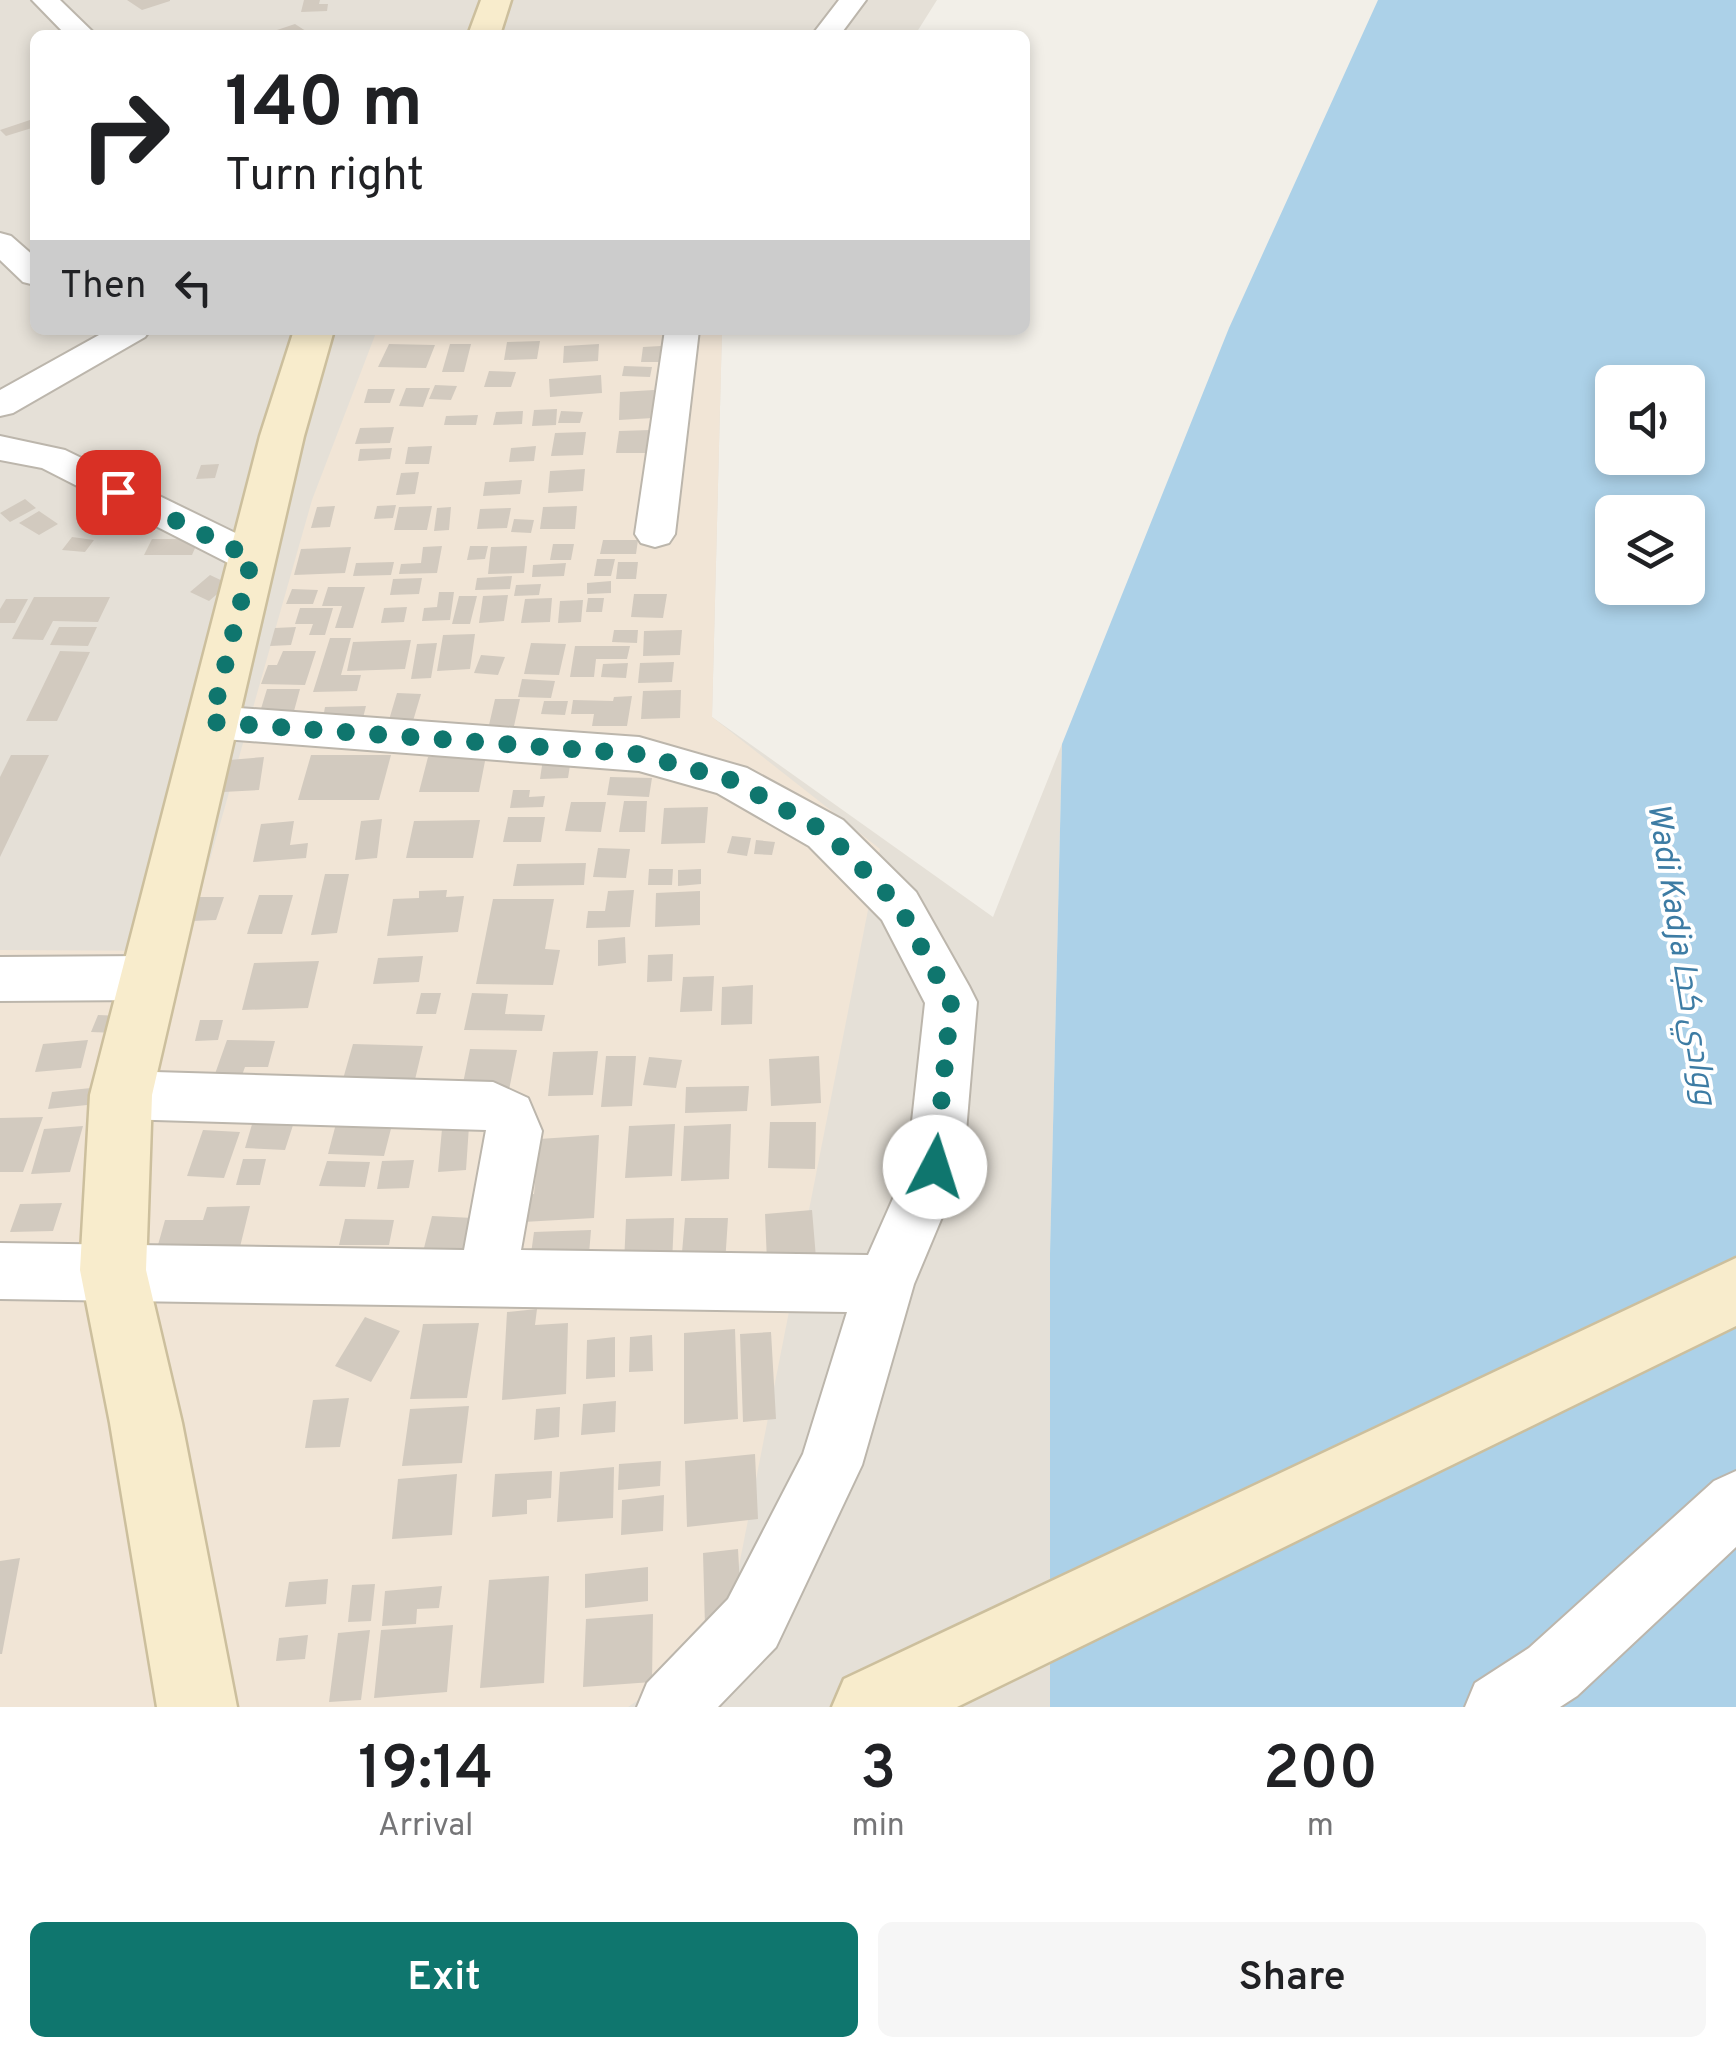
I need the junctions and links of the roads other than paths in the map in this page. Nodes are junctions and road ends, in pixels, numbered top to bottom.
1 (46, 0) edge
2 (496, 0) edge
3 (852, 0) edge
4 (77, 30) edge
5 (486, 30) edge
6 (830, 30) edge
7 (0, 243) edge
8 (30, 270) edge
9 (111, 335) edge
10 (312, 335) edge
11 (681, 335) edge
12 (0, 404) edge
13 (0, 448) edge
14 (656, 534) dead end
15 (252, 558) junction
16 (211, 722) junction
17 (147, 978) junction
18 (0, 979) edge
19 (120, 1094) junction
20 (114, 1270) junction
21 (0, 1271) edge
22 (488, 1276) junction
23 (885, 1284) junction
24 (1736, 1291) edge
25 (1736, 1503) edge
26 (197, 1707) edge
27 (671, 1707) edge
28 (872, 1707) edge
29 (1499, 1707) edge

1 - 4 street
2 - 5 street
3 - 6 street
7 - 8 street
9 - 12 street
10 - 15 street
11 - 14 street
13 - 15 street
15 - 16 street
16 - 17 street
16 - 23 street
17 - 18 street
17 - 19 street
19 - 20 street
19 - 22 street
20 - 21 street
20 - 22 street
20 - 26 street
22 - 23 street
23 - 27 street
24 - 28 street
25 - 29 street

